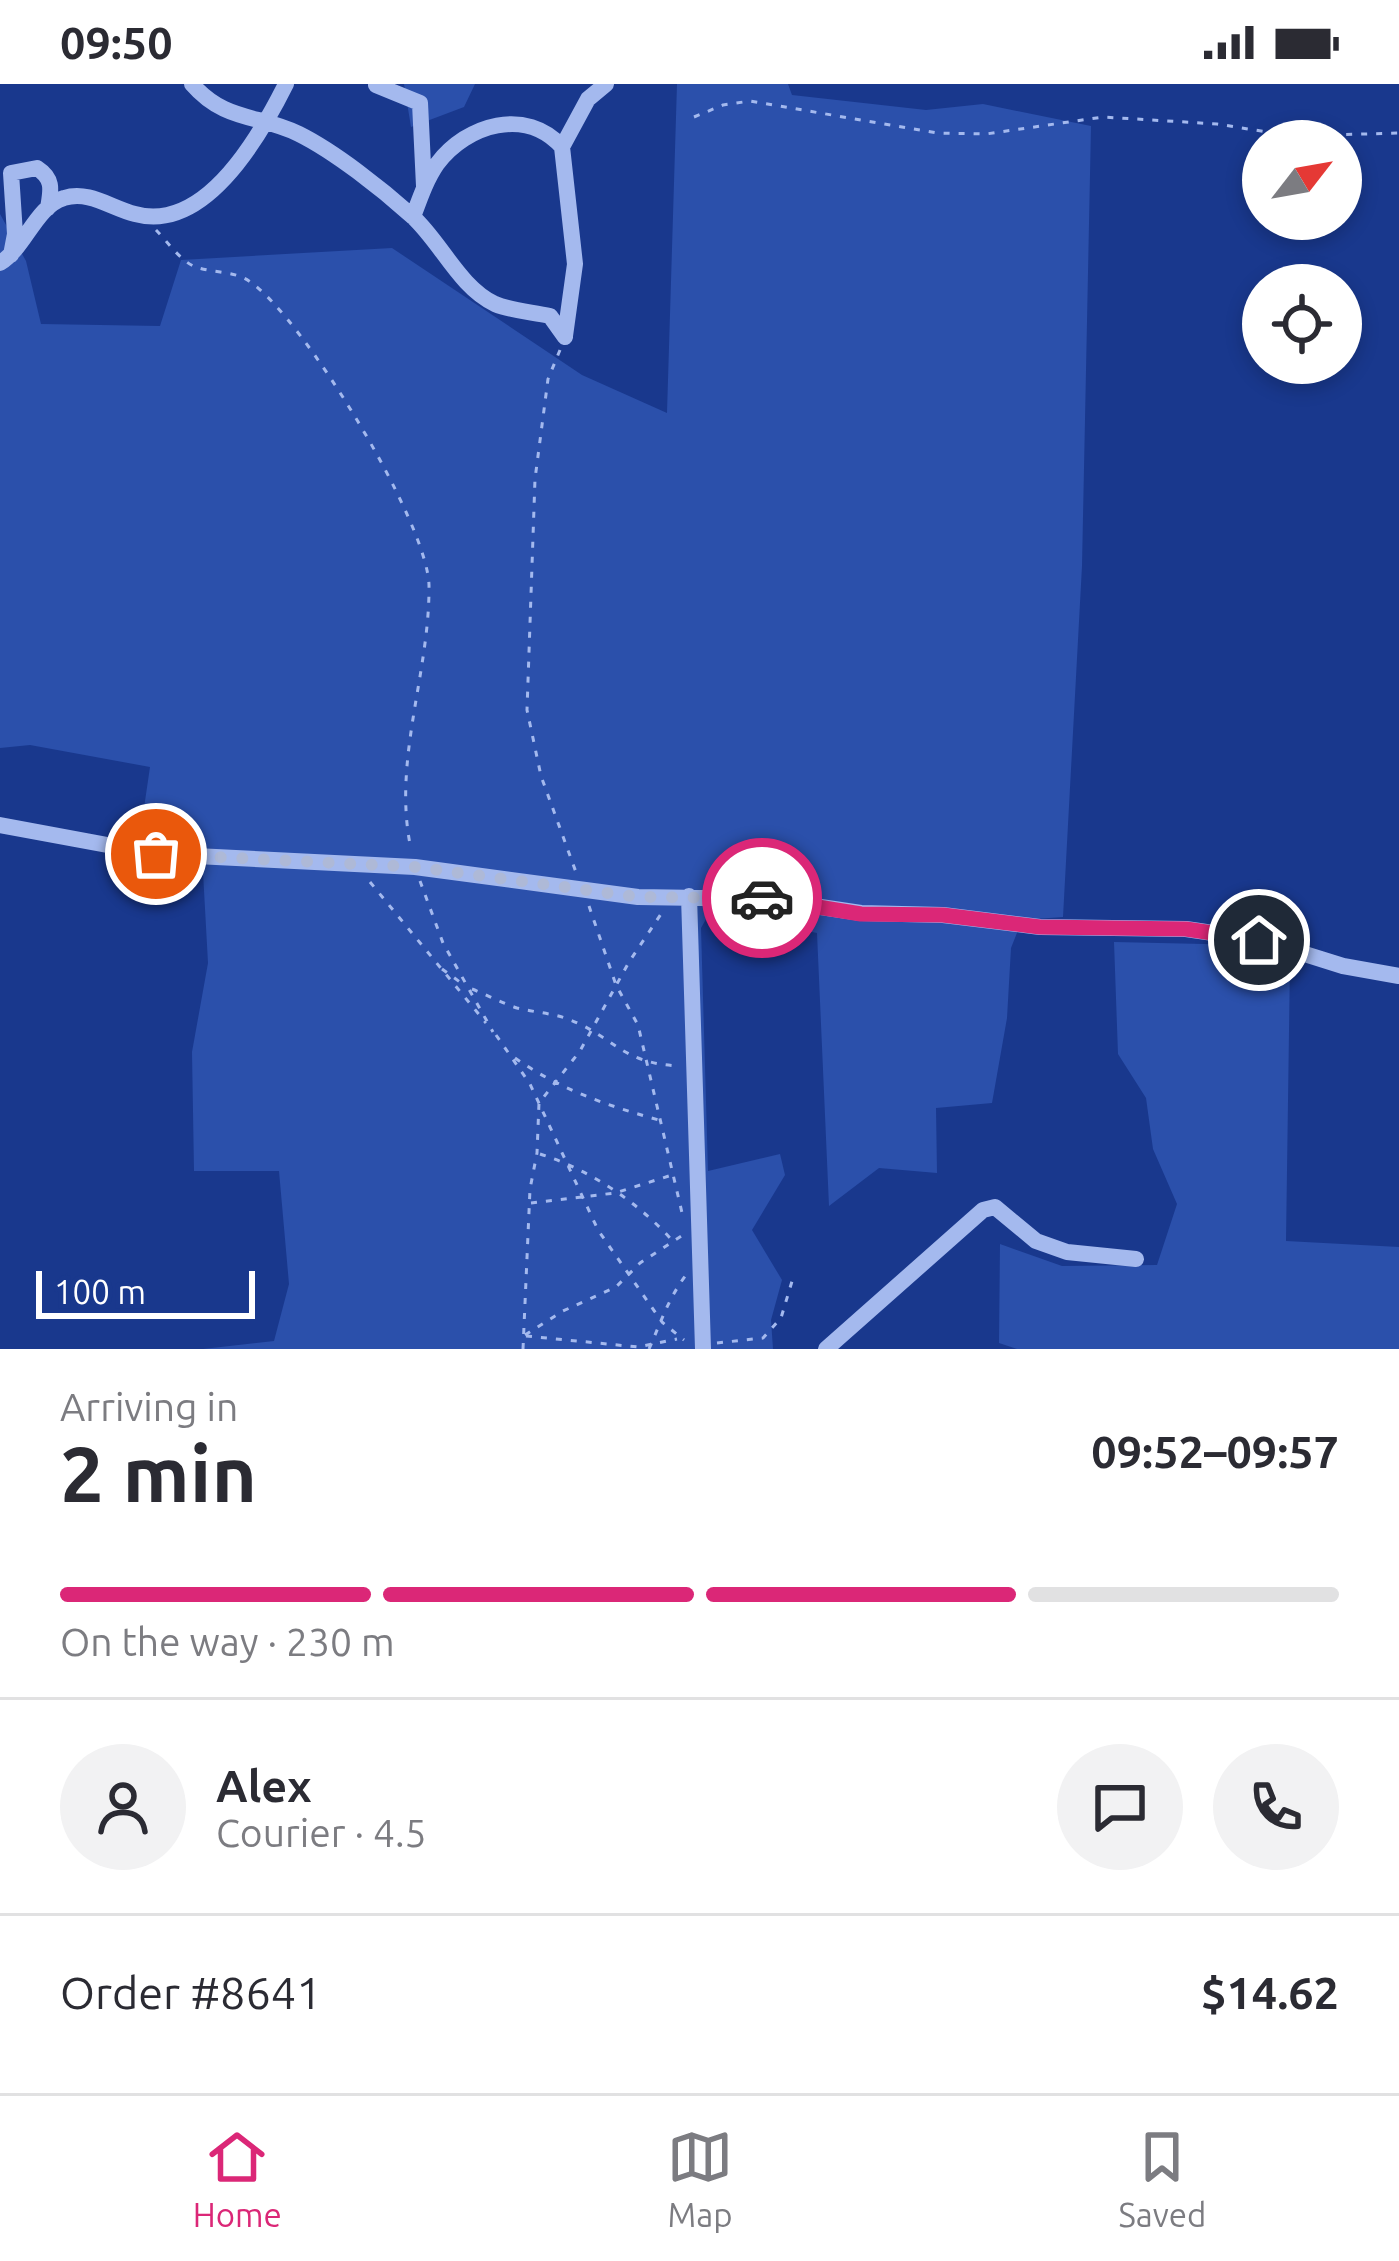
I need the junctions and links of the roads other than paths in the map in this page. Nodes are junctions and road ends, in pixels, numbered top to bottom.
1 (192, 84) edge
2 (286, 84) edge
3 (606, 84) edge
4 (376, 85) edge
5 (419, 93) edge
6 (265, 123) junction
7 (562, 147) junction
8 (424, 187) junction
9 (48, 208) junction
10 (413, 217) junction
11 (6, 260) edge
12 (0, 825) edge
13 (681, 897) junction
14 (1399, 976) edge
15 (1136, 1259) dead end
16 (703, 1347) edge
17 (826, 1349) edge

1 - 6 street
2 - 6 street
3 - 7 street
4 - 5 street
5 - 8 street
6 - 9 street
6 - 10 street
7 - 8 street
7 - 10 street
8 - 10 street
9 - 11 street
9 - 11 street
12 - 13 street
13 - 14 street
13 - 16 street
15 - 17 street

